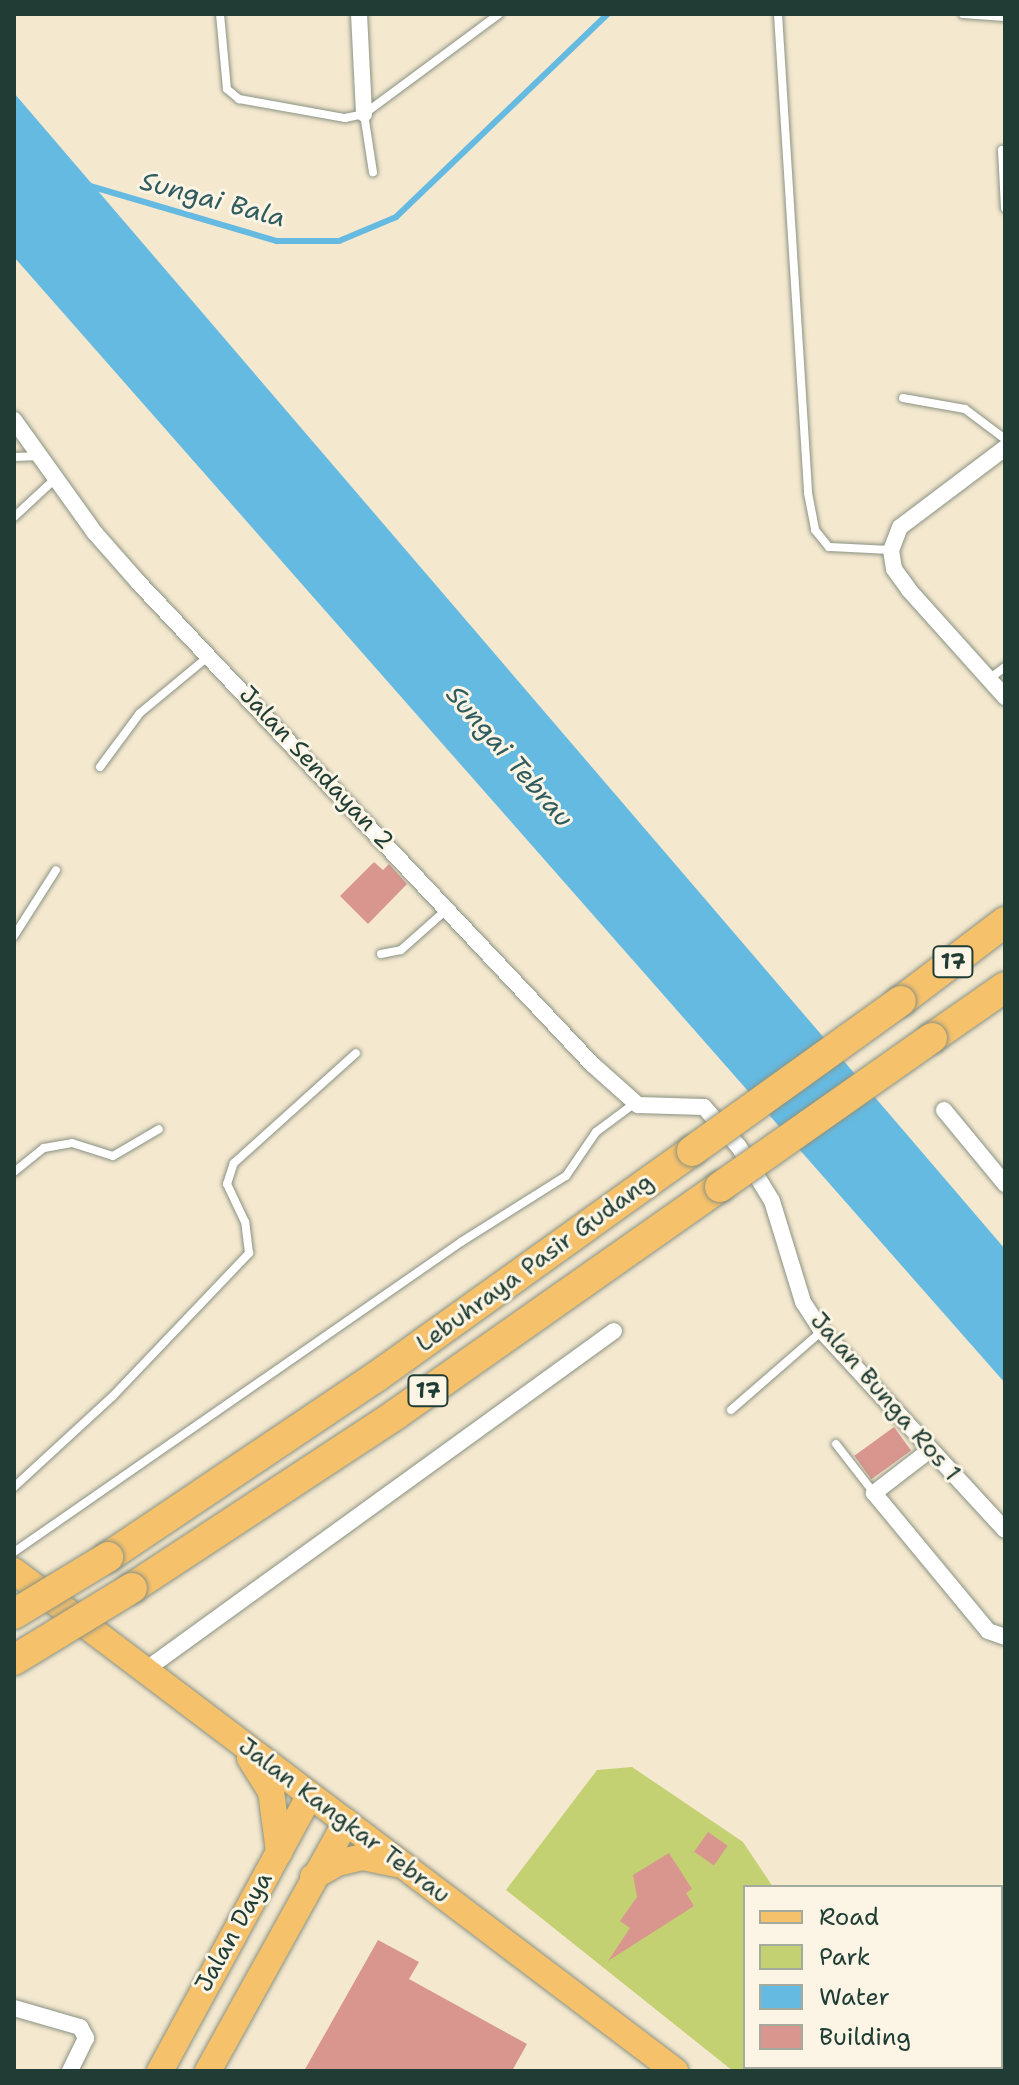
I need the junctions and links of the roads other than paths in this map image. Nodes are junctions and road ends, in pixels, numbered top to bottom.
1 (220, 14) edge
2 (359, 14) edge
3 (499, 14) edge
4 (778, 14) edge
5 (963, 14) edge
6 (1005, 17) edge
7 (364, 114) junction
8 (1002, 150) dead end
9 (373, 172) dead end
10 (1005, 208) edge
11 (903, 398) dead end
12 (14, 420) edge
13 (1005, 439) edge
14 (1005, 448) edge
15 (42, 456) junction
16 (14, 457) edge
17 (56, 478) junction
18 (14, 517) edge
19 (891, 550) junction
20 (210, 654) junction
21 (1005, 667) edge
22 (989, 679) junction
23 (1005, 697) edge
24 (100, 767) dead end
25 (56, 870) dead end
26 (447, 909) junction
27 (1005, 922) edge
28 (14, 936) edge
29 (381, 954) dead end
30 (1005, 987) edge
31 (356, 1053) dead end
32 (635, 1103) junction
33 (944, 1110) dead end
34 (159, 1129) dead end
35 (14, 1172) edge
36 (1005, 1184) edge
37 (614, 1331) dead end
38 (822, 1331) junction
39 (731, 1410) dead end
40 (836, 1444) dead end
41 (930, 1450) junction
42 (14, 1487) edge
43 (874, 1493) junction
44 (1005, 1530) edge
45 (14, 1552) edge
46 (14, 1571) edge
47 (14, 1614) edge
48 (1005, 1637) edge
49 (14, 1660) edge
50 (144, 1671) junction
51 (237, 1740) junction
52 (310, 1795) junction
53 (346, 1822) junction
54 (279, 1852) junction
55 (403, 1865) junction
56 (313, 1877) junction
57 (14, 2008) edge
58 (70, 2071) edge
59 (160, 2071) edge
60 (208, 2071) edge
61 (675, 2071) edge

1 - 7 lane
2 - 7 street
3 - 7 lane
4 - 19 lane
5 - 6 lane
7 - 9 lane
8 - 10 lane
11 - 13 lane
12 - 15 street, Jalan Sendayan 2
14 - 19 street
15 - 16 lane
15 - 17 street, Jalan Sendayan 2
17 - 18 lane
17 - 20 street, Jalan Sendayan 2
19 - 22 street
20 - 24 lane
20 - 26 street, Jalan Sendayan 2
21 - 22 lane
22 - 23 street
25 - 28 lane
26 - 29 lane
26 - 32 street, Jalan Sendayan 2
27 - 47 highway, Lebuhraya Pasir Gudang / 17, bridge
30 - 49 highway, Lebuhraya Pasir Gudang / 17, bridge
31 - 42 lane
32 - 38 street, Jalan Bunga Ros 1
32 - 45 lane
33 - 36 street
34 - 35 lane
37 - 50 street
38 - 39 lane
38 - 41 street, Jalan Bunga Ros 1
40 - 43 lane
41 - 43 street
41 - 44 street, Jalan Bunga Ros 1
43 - 48 street
46 - 50 main road, Jalan Kangkar Tebrau
50 - 51 main road, Jalan Kangkar Tebrau
51 - 52 main road, Jalan Kangkar Tebrau
51 - 54 main road
52 - 53 main road, Jalan Kangkar Tebrau
52 - 54 main road, Jalan Daya
53 - 55 main road, Jalan Kangkar Tebrau
53 - 56 main road, Jalan Daya
54 - 59 main road, Jalan Daya
55 - 56 main road
55 - 61 main road, Jalan Kangkar Tebrau
56 - 60 main road, Jalan Daya
57 - 58 street

